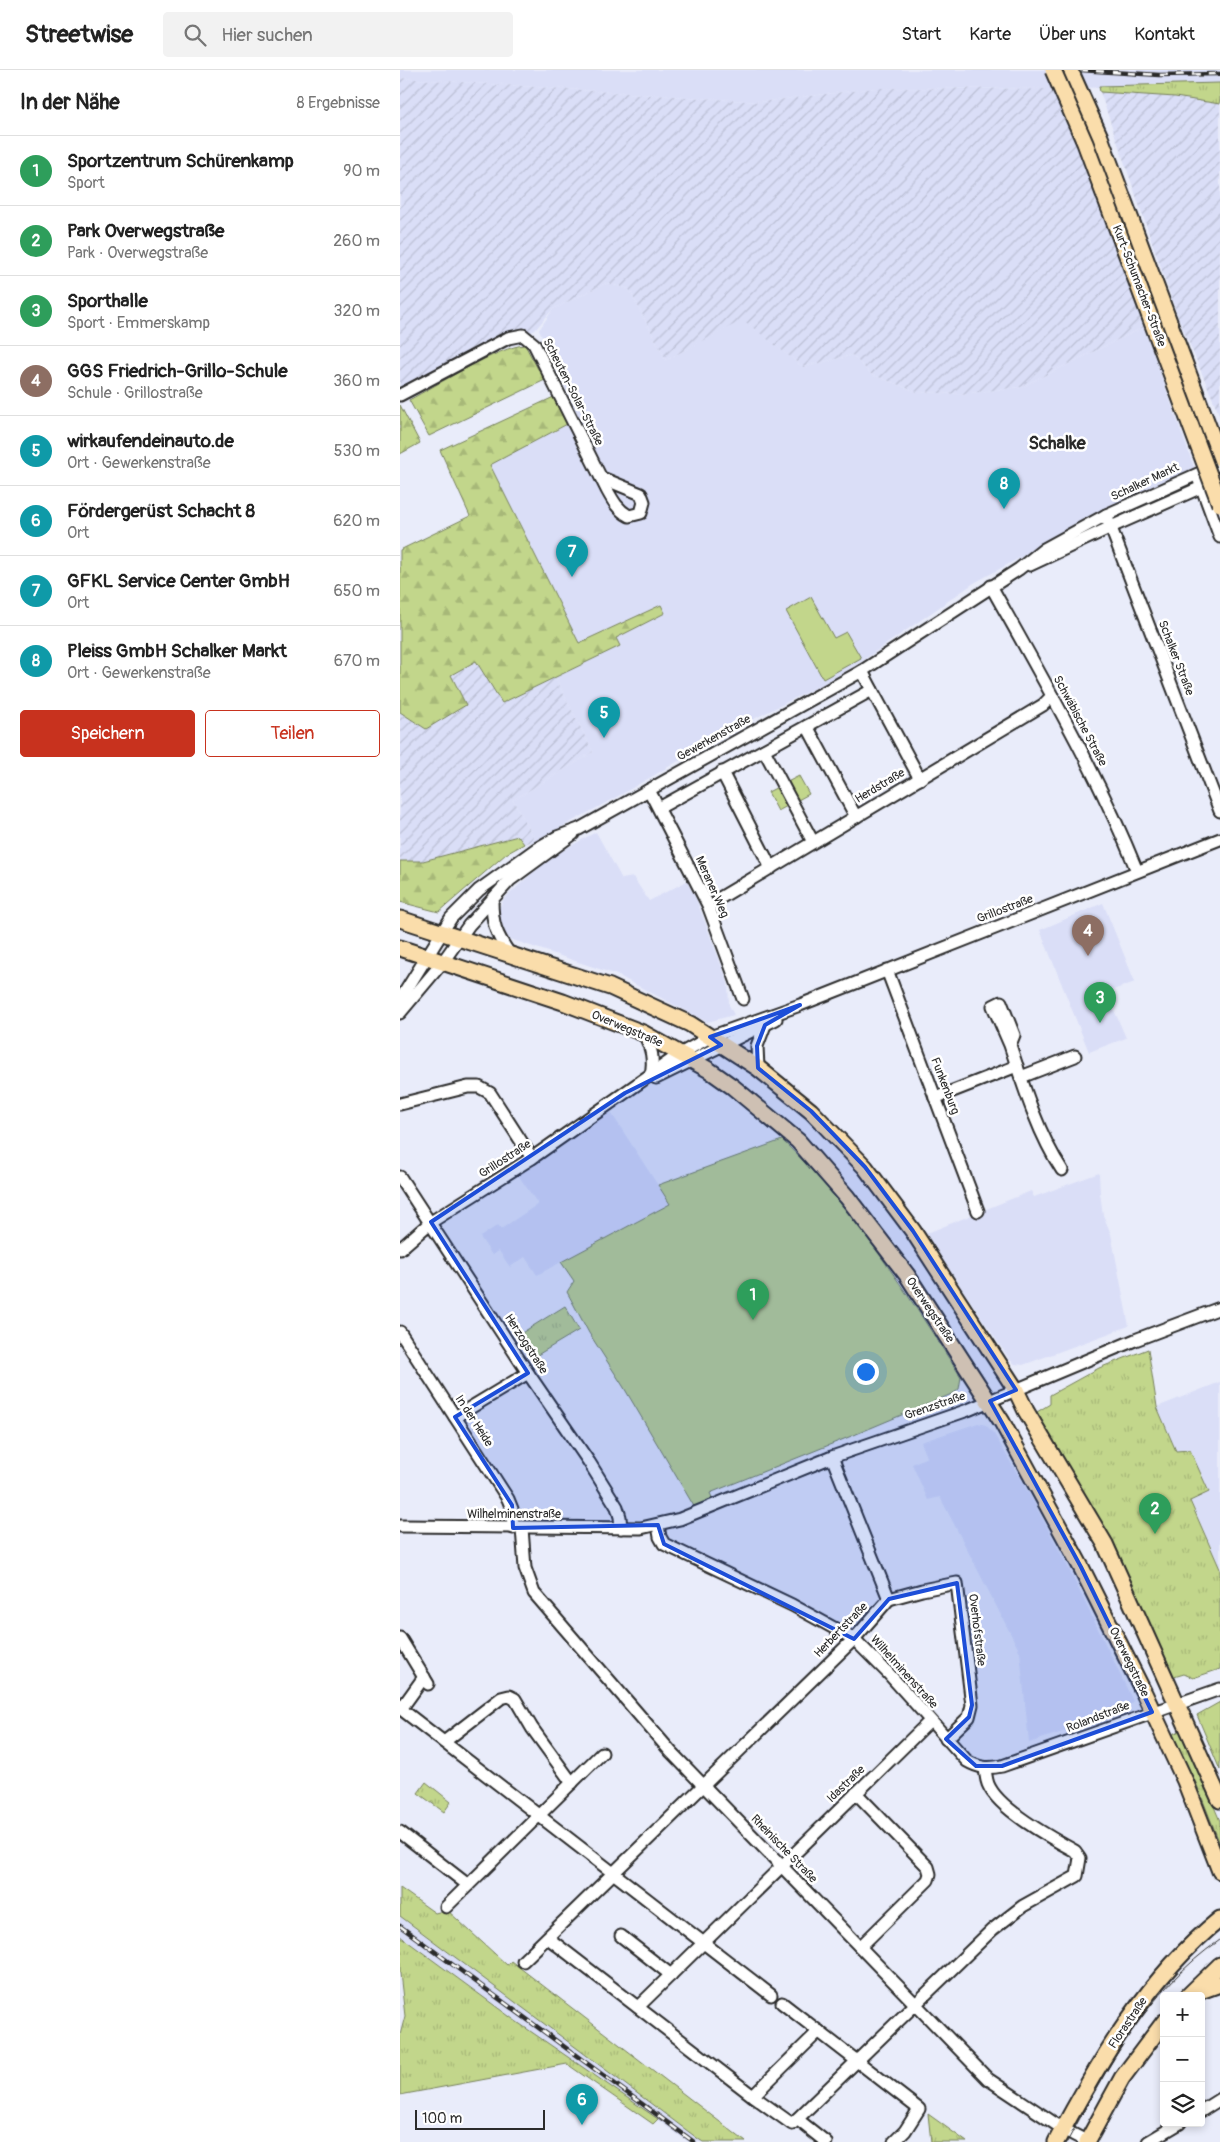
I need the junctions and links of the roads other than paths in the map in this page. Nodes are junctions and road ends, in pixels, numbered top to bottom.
1 (1053, 70) edge
2 (1070, 70) edge
3 (400, 395) edge
4 (1220, 458) edge
5 (1220, 464) edge
6 (1196, 474) junction
7 (602, 478) dead end
8 (1220, 479) edge
9 (1201, 487) junction
10 (1220, 504) edge
11 (1106, 515) junction
12 (1111, 526) junction
13 (1220, 537) edge
14 (1019, 569) junction
15 (991, 586) junction
16 (862, 671) junction
17 (872, 690) junction
18 (1052, 696) junction
19 (807, 726) junction
20 (764, 750) junction
21 (722, 772) junction
22 (920, 778) junction
23 (649, 790) junction
24 (659, 808) junction
25 (1220, 811) edge
26 (856, 817) junction
27 (579, 830) junction
28 (1220, 839) edge
29 (813, 842) junction
30 (771, 868) junction
31 (1137, 872) junction
32 (720, 898) dead end
33 (492, 900) junction
34 (400, 919) edge
35 (442, 931) junction
36 (459, 938) junction
37 (400, 948) edge
38 (509, 953) junction
39 (426, 958) junction
40 (442, 963) junction
41 (887, 970) junction
42 (743, 999) dead end
43 (400, 1000) edge
44 (800, 1005) junction
45 (400, 1013) edge
46 (765, 1025) junction
47 (643, 1033) junction
48 (715, 1041) junction
49 (1010, 1045) dead end
50 (1075, 1056) dead end
51 (686, 1057) junction
52 (758, 1068) junction
53 (1019, 1071) junction
54 (651, 1075) junction
55 (625, 1093) junction
56 (935, 1098) junction
57 (400, 1104) edge
58 (532, 1158) junction
59 (1062, 1170) dead end
60 (400, 1177) edge
61 (978, 1212) dead end
62 (431, 1222) junction
63 (400, 1249) edge
64 (1220, 1308) edge
65 (400, 1332) edge
66 (528, 1373) junction
67 (1016, 1390) junction
68 (990, 1401) junction
69 (455, 1417) junction
70 (832, 1457) junction
71 (658, 1525) junction
72 (400, 1526) edge
73 (517, 1528) junction
74 (621, 1528) junction
75 (889, 1599) junction
76 (400, 1638) edge
77 (854, 1639) junction
78 (1220, 1689) edge
79 (1179, 1705) junction
80 (400, 1710) edge
81 (1152, 1712) junction
82 (930, 1722) junction
83 (946, 1739) junction
84 (444, 1742) junction
85 (602, 1753) dead end
86 (985, 1768) junction
87 (572, 1783) junction
88 (703, 1785) junction
89 (856, 1793) junction
90 (1220, 1800) edge
91 (539, 1815) junction
92 (400, 1832) edge
93 (781, 1866) junction
94 (1220, 1871) edge
95 (614, 1873) junction
96 (468, 1885) junction
97 (446, 1907) dead end
98 (1220, 1919) edge
99 (621, 1936) dead end
100 (548, 1938) junction
101 (703, 1942) junction
102 (860, 1947) junction
103 (523, 1961) dead end
104 (1220, 1965) edge
105 (670, 1975) junction
106 (1220, 1984) edge
107 (1193, 1992) edge
108 (1199, 1992) edge
109 (771, 1995) dead end
110 (782, 2003) dead end
111 (916, 2004) junction
112 (638, 2007) junction
113 (1160, 2027) edge
114 (819, 2032) junction
115 (856, 2060) junction
116 (753, 2096) junction
117 (1220, 2099) edge
118 (1205, 2108) edge
119 (797, 2119) junction
120 (1173, 2127) edge
121 (1059, 2136) edge
122 (826, 2142) edge
123 (894, 2142) edge
124 (1088, 2142) edge
125 (1148, 2142) edge

1 - 10 main road, Kurt-Schumacher-Straße, bridge
2 - 4 main road, Kurt-Schumacher-Straße
3 - 7 street, Scheuten-Solar-Straße
5 - 6 street, Schalker Markt
6 - 9 street, Schalker Markt
6 - 11 street, Schalker Markt
8 - 9 street
9 - 12 street
9 - 13 street
11 - 12 street, Schalker Straße
11 - 14 street, Gewerkenstraße
12 - 14 street, Gewerkenstraße
12 - 25 street, Schalker Straße
14 - 15 street, Gewerkenstraße
15 - 16 street, Gewerkenstraße
15 - 18 street, Schwäbische Straße
16 - 17 street
16 - 23 street, Gewerkenstraße
17 - 19 street
17 - 22 street
18 - 22 street, Herdstraße
18 - 31 street, Schwäbische Straße
19 - 20 street
19 - 26 street
20 - 21 street
20 - 29 street
21 - 24 street
21 - 30 street
22 - 26 street, Herdstraße
23 - 24 street, Meraner Weg
23 - 27 street, Gewerkenstraße
24 - 42 street, Meraner Weg
26 - 29 street, Herdstraße
27 - 33 street, Gewerkenstraße
27 - 35 street, Gewerkenstraße
28 - 31 street, Grillostraße
29 - 30 street, Herdstraße
30 - 32 street, Herdstraße
31 - 41 street, Grillostraße
33 - 36 street, Gewerkenstraße
33 - 38 street
34 - 35 main road
35 - 36 main road
35 - 39 street, Gewerkenstraße
36 - 38 main road
36 - 40 street, Gewerkenstraße
37 - 39 main road, Overwegstraße
38 - 48 main road
39 - 40 main road, Overwegstraße
39 - 43 street, Gewerkenstraße
40 - 45 street, Gewerkenstraße
40 - 47 main road, Overwegstraße
41 - 44 street, Grillostraße
41 - 56 street, Funkenburg
44 - 46 street, Grillostraße
44 - 48 street, Grillostraße
46 - 48 street, Grillostraße
46 - 52 street
47 - 51 main road, Overwegstraße
47 - 54 street
48 - 51 street, Grillostraße
48 - 52 main road
49 - 53 street
50 - 53 street
51 - 54 street, Grillostraße
51 - 55 street, Grillostraße
51 - 68 main road, Overwegstraße
52 - 67 main road
53 - 56 street
53 - 59 street
54 - 55 street, Grillostraße
55 - 58 street, Grillostraße
56 - 61 street, Funkenburg
57 - 58 street
58 - 62 street, Grillostraße
60 - 62 street, Herzogstraße
62 - 63 street, Grillostraße
62 - 66 street, Herzogstraße
64 - 67 street, Grenzstraße
65 - 69 street, In der Heide
66 - 69 street
66 - 74 street, Herzogstraße
67 - 68 street, Grenzstraße
67 - 79 main road
68 - 70 street, Grenzstraße
68 - 81 main road, Overwegstraße
69 - 73 street, In der Heide
70 - 71 street, Grenzstraße
70 - 75 street
71 - 74 street, Wilhelminenstraße
71 - 77 street, Wilhelminenstraße
72 - 73 street, Wilhelminenstraße
73 - 74 street, Wilhelminenstraße
73 - 88 street, Rheinische Straße
75 - 77 street, Herbertstraße
75 - 83 street, Overhofstraße
76 - 80 street
77 - 82 street, Wilhelminenstraße
77 - 88 street, Herbertstraße
78 - 79 street, Rolandstraße
79 - 81 street, Rolandstraße
79 - 90 main road
80 - 84 street
81 - 86 street, Rolandstraße
81 - 94 main road, Overwegstraße
82 - 83 street, Wilhelminenstraße
82 - 89 street, Idastraße
83 - 86 street, Wilhelminenstraße
84 - 87 street
84 - 91 street
85 - 87 street
86 - 111 street
87 - 91 street
88 - 93 street, Rheinische Straße
88 - 95 street, Herbertstraße
89 - 93 street, Idastraße
89 - 102 street
91 - 95 street
91 - 96 street
92 - 96 street
93 - 101 street, Idastraße
93 - 102 street, Rheinische Straße
95 - 100 street, Herbertstraße
95 - 101 street
96 - 97 street
98 - 121 main road, Florastraße
99 - 105 street
100 - 103 street, Herbertstraße
100 - 112 street
101 - 105 street, Idastraße
101 - 109 street
102 - 111 street, Rheinische Straße
104 - 107 main road
105 - 112 street, Idastraße
106 - 108 main road
110 - 114 street
111 - 115 street
111 - 121 street, Rheinische Straße
112 - 116 street
113 - 124 main road
114 - 115 street
114 - 116 street
115 - 119 street
115 - 123 street
116 - 119 street
117 - 118 street
119 - 122 street
120 - 125 street
121 - 124 street, Rheinische Straße

